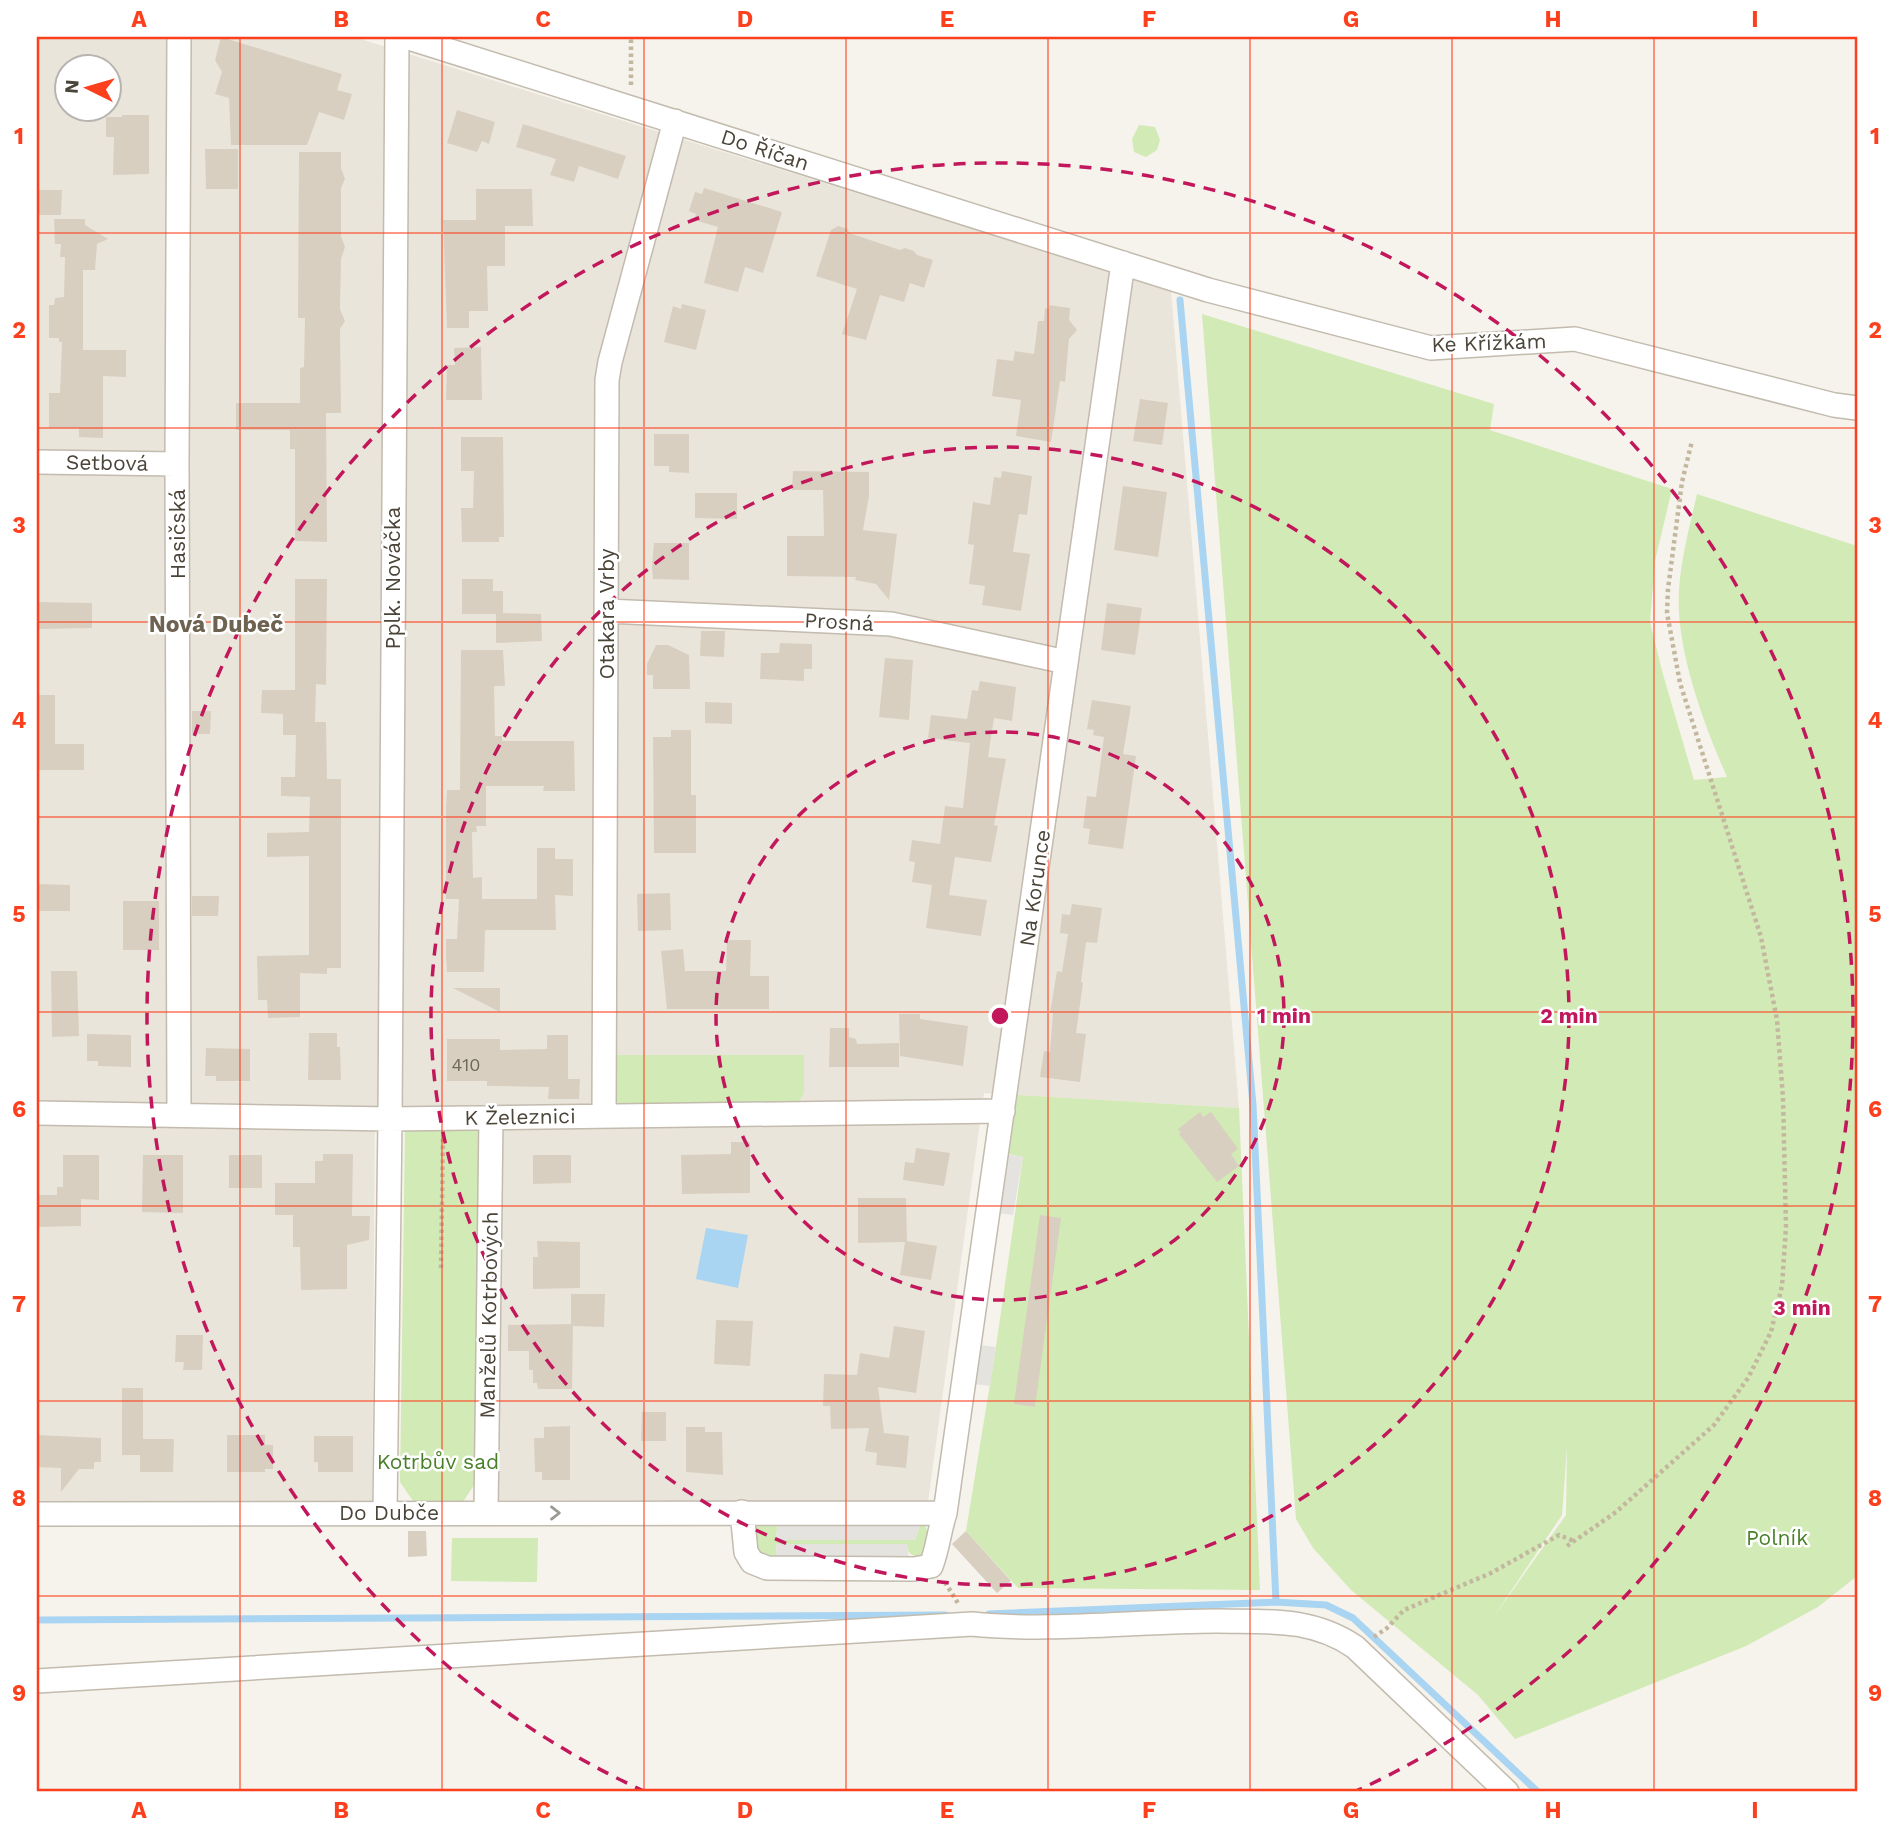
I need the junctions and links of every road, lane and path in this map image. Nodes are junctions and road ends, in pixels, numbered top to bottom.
1 (180, 37) edge
2 (397, 37) edge
3 (406, 37) edge
4 (631, 37) edge
5 (638, 110) junction
6 (675, 121) junction
7 (1123, 263) junction
8 (1857, 408) edge
9 (1692, 441) dead end
10 (37, 462) edge
11 (177, 464) junction
12 (607, 611) junction
13 (1066, 662) junction
14 (1003, 1111) junction
15 (37, 1113) edge
16 (179, 1114) junction
17 (604, 1115) junction
18 (491, 1117) junction
19 (443, 1118) junction
20 (390, 1119) junction
21 (441, 1268) dead end
22 (742, 1512) junction
23 (385, 1513) junction
24 (486, 1513) junction
25 (945, 1513) junction
26 (37, 1514) edge
27 (1574, 1541) junction
28 (1567, 1546) dead end
29 (931, 1566) junction
30 (961, 1609) dead end
31 (1378, 1633) dead end
32 (37, 1681) edge
33 (1507, 1792) edge

1 - 11 street, Hasičská
2 - 20 street, Pplk. Nováčka
3 - 5 street, Do Říčan
4 - 5 path
5 - 6 street, Do Říčan
6 - 7 street, Do Říčan
6 - 12 street, Otakara Vrby
7 - 8 street, Ke Křížkám
7 - 13 street, Na Korunce
9 - 27 path
10 - 11 street, Setbová
11 - 16 street, Hasičská
12 - 13 street, Prosná
12 - 17 street, Otakara Vrby
13 - 14 street, Na Korunce
14 - 17 street, K Železnici
14 - 25 street, Na Korunce
15 - 16 street, K Železnici
16 - 20 street, K Železnici
17 - 18 street, K Železnici
18 - 19 street, K Železnici
18 - 24 street, Manželů Kotrbových
19 - 20 street, K Železnici
19 - 21 path
20 - 23 street
24 -> 22 street, Do Dubče
22 - 25 street, Do Dubče
22 - 29 street
23 - 24 street, Do Dubče
23 - 26 street, Do Dubče
25 - 29 street
27 - 28 path
27 - 31 path
29 - 30 path
32 - 33 street

